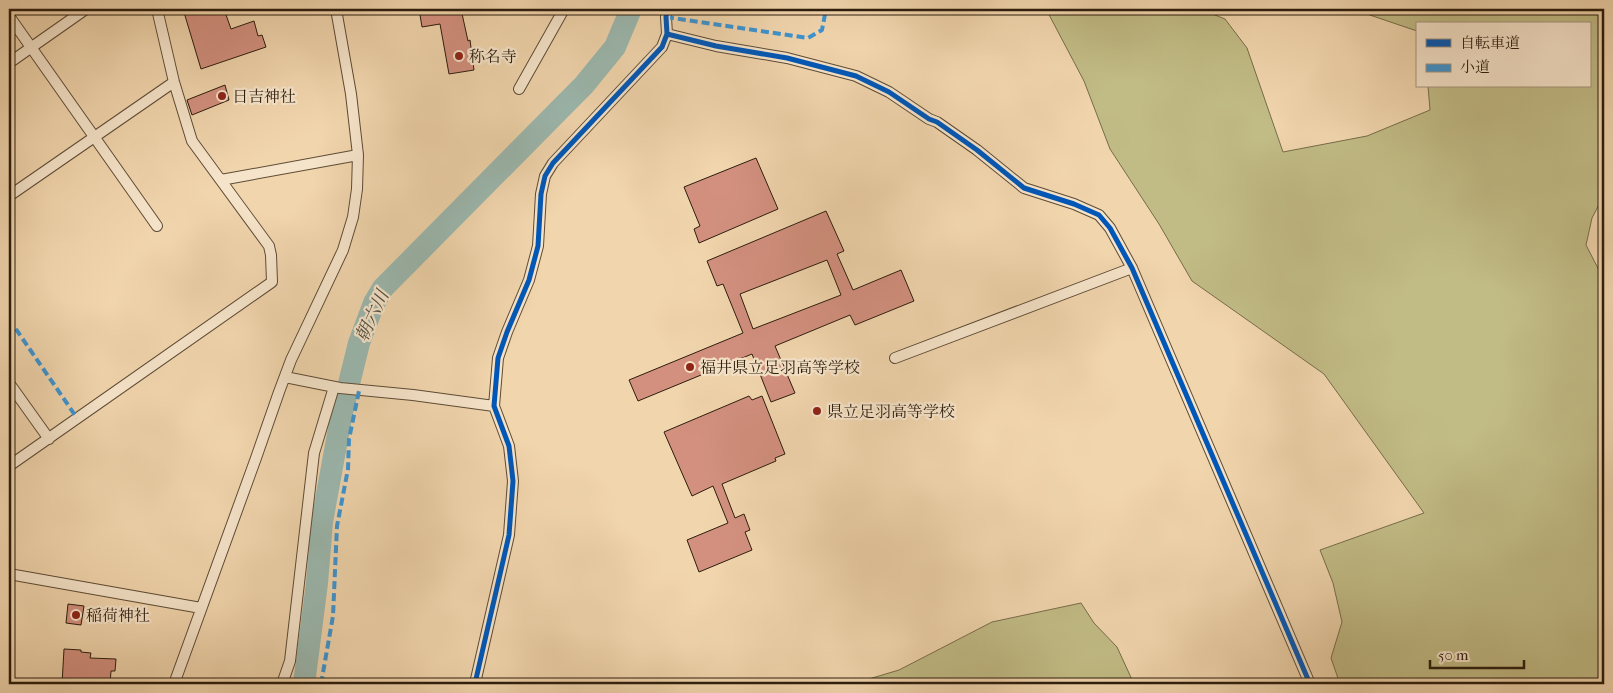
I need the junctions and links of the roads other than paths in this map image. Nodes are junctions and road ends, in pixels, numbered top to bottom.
1 (86, 9) edge
2 (157, 9) edge
3 (336, 9) edge
4 (564, 9) edge
5 (667, 9) edge
6 (9, 16) edge
7 (667, 34) junction
8 (31, 47) junction
9 (9, 63) edge
10 (174, 82) junction
11 (519, 89) dead end
12 (94, 137) junction
13 (358, 155) junction
14 (221, 180) junction
15 (9, 196) edge
16 (157, 226) dead end
17 (1132, 268) junction
18 (895, 358) dead end
19 (285, 377) junction
20 (9, 383) edge
21 (337, 388) junction
22 (494, 406) junction
23 (48, 439) junction
24 (9, 466) edge
25 (9, 574) edge
26 (201, 608) junction
27 (174, 684) edge
28 (282, 684) edge
29 (476, 684) edge
30 (1310, 684) edge

1 - 8 street
2 - 10 street
3 - 13 street
4 - 11 street
5 - 7 street
6 - 8 street
7 - 17 street
7 - 22 street
8 - 9 street
8 - 12 street
10 - 12 street
10 - 14 street
12 - 15 street
12 - 16 street
13 - 14 street
13 - 19 street
14 - 23 street
17 - 18 street
17 - 30 street
19 - 21 street
19 - 26 street
20 - 23 street
21 - 22 street
21 - 28 street
22 - 29 street
23 - 24 street
25 - 26 street
26 - 27 street

